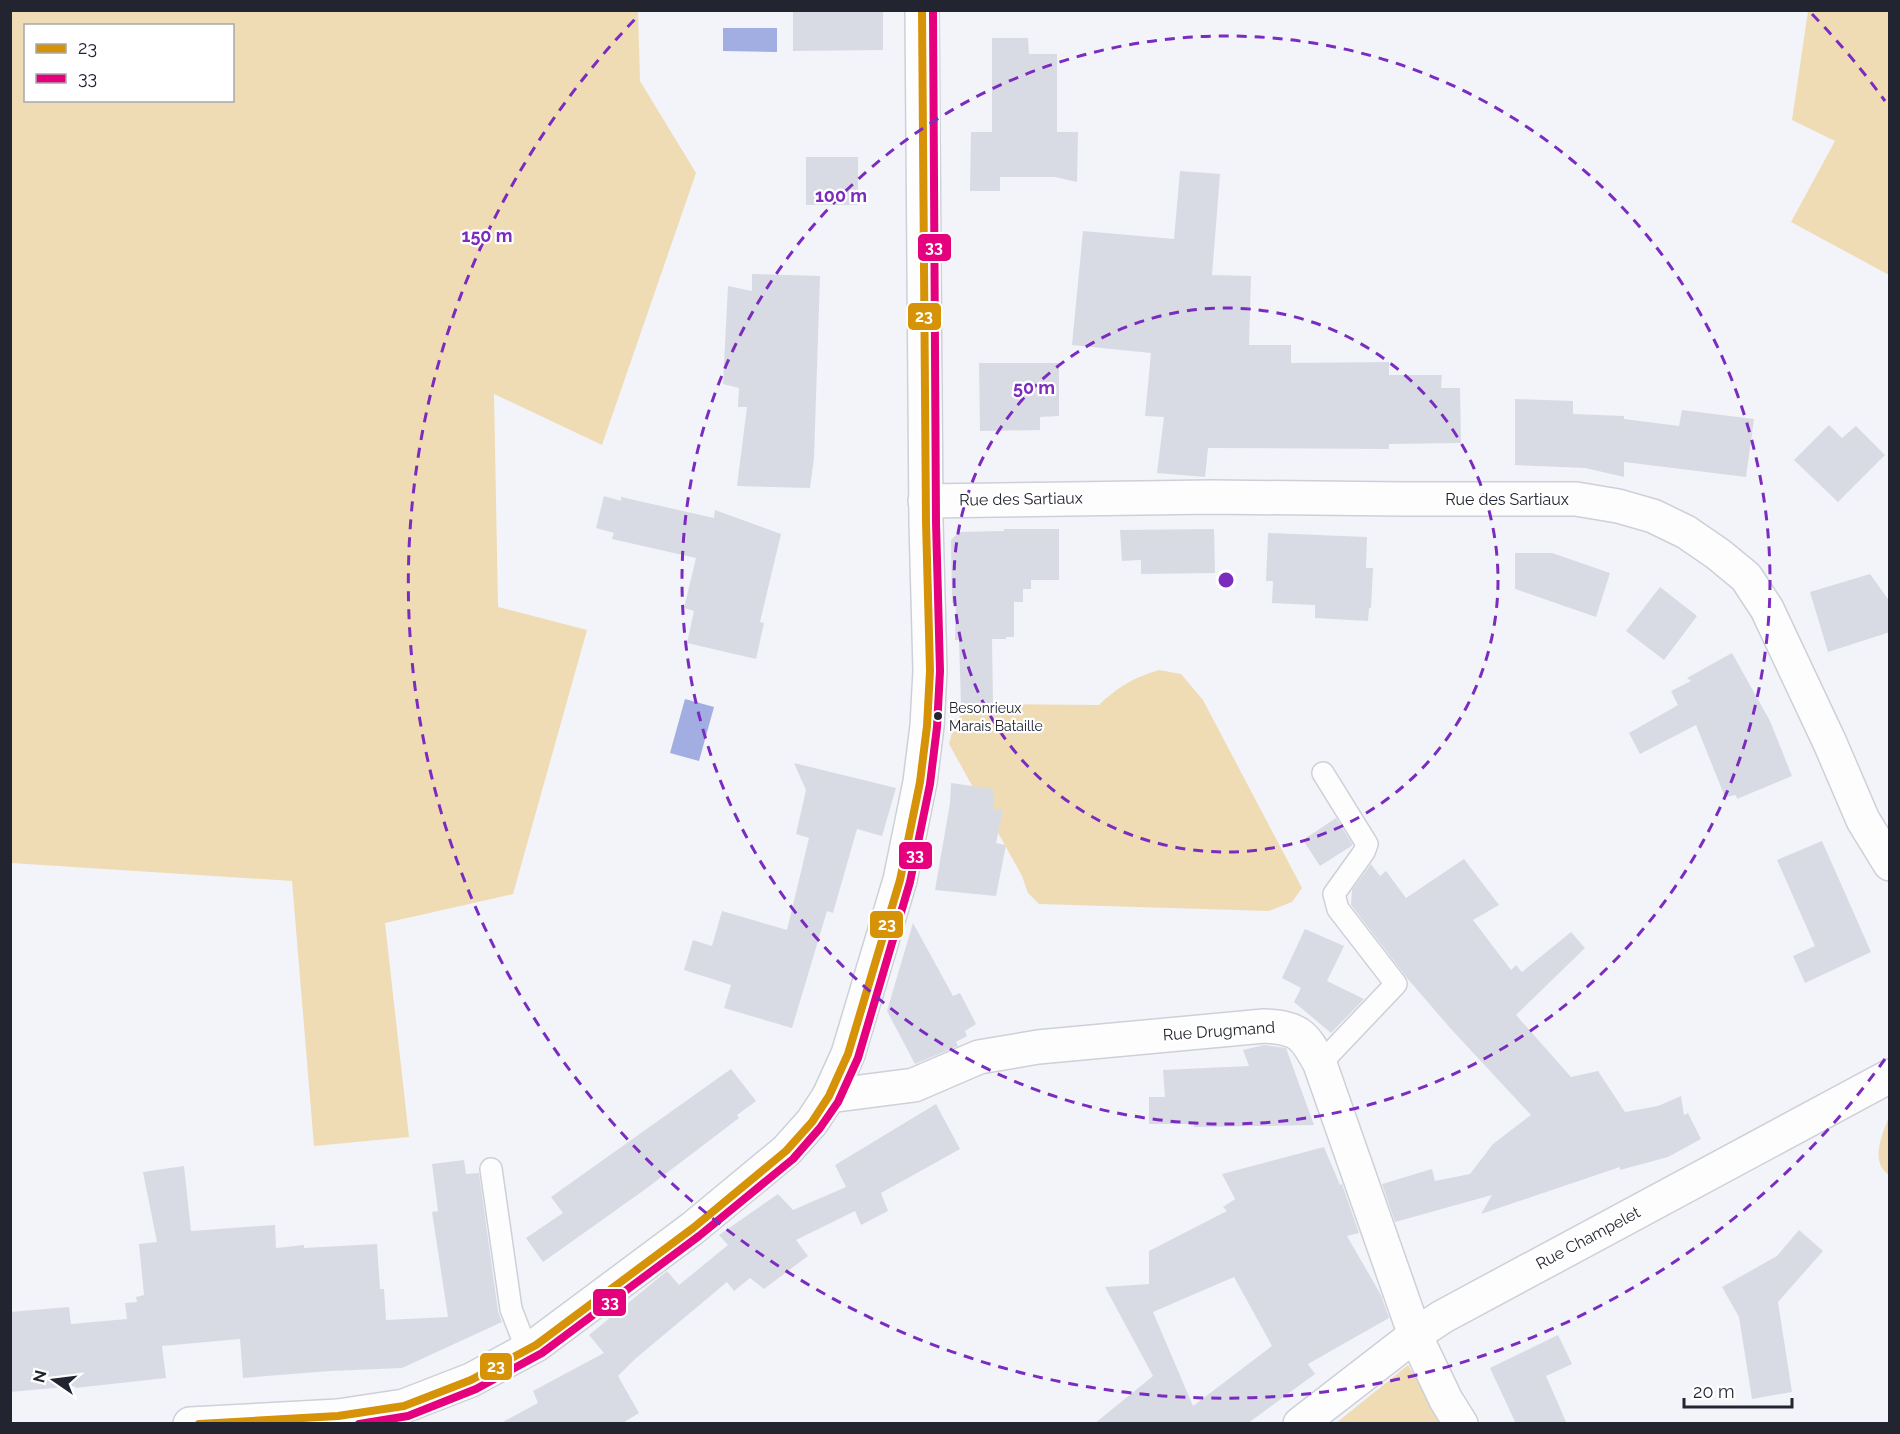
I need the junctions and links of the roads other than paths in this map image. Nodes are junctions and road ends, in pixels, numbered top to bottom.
1 (922, 10) edge
2 (925, 501) junction
3 (1323, 773) dead end
4 (1890, 864) edge
5 (1320, 1064) junction
6 (1890, 1076) edge
7 (829, 1096) junction
8 (491, 1169) dead end
9 (1415, 1335) junction
10 (527, 1350) junction
11 (190, 1424) edge
12 (1300, 1424) edge
13 (1461, 1424) edge

1 - 2 street
2 - 4 street, Rue des Sartiaux
2 - 7 street
3 - 5 lane
5 - 7 street, Rue Drugmand
5 - 9 street, Rue Drugmand
6 - 9 street, Rue Champelet
7 - 10 street
8 - 10 lane
9 - 12 street, Rue Champelet
9 - 13 street, Rue Drugmand
10 - 11 street

